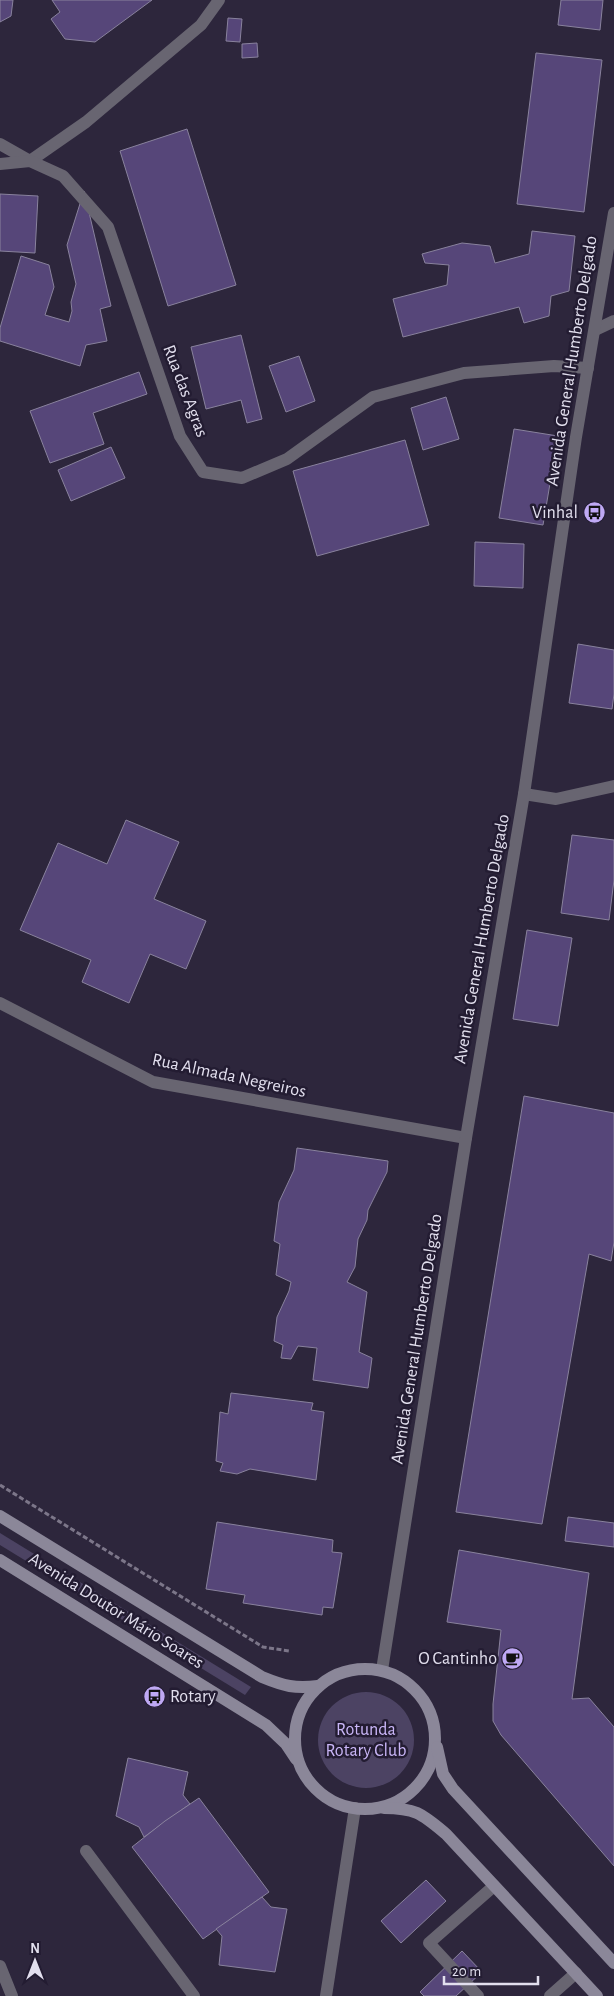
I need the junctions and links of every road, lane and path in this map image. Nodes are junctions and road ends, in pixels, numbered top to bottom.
1 (219, 0) edge
2 (0, 144) edge
3 (30, 161) junction
4 (0, 164) edge
5 (614, 213) edge
6 (614, 322) edge
7 (595, 330) junction
8 (588, 368) junction
9 (614, 786) edge
10 (524, 794) junction
11 (0, 1002) edge
12 (466, 1138) junction
13 (0, 1485) edge
14 (0, 1516) edge
15 (0, 1560) edge
16 (289, 1651) dead end
17 (382, 1670) junction
18 (318, 1686) junction
19 (435, 1740) junction
20 (302, 1770) junction
21 (356, 1808) junction
22 (380, 1808) junction
23 (86, 1851) dead end
24 (494, 1886) junction
25 (614, 1963) edge
26 (0, 1966) edge
27 (576, 1973) junction
28 (12, 1996) edge
29 (194, 1996) edge
30 (326, 1996) edge
31 (478, 1996) edge
32 (550, 1996) edge
33 (597, 1996) edge

1 - 3 street
2 - 3 street
3 - 4 street, Rua das Agras
3 - 8 street, Rua das Agras
5 - 7 street, Avenida General Humberto Delgado
6 - 7 street
7 - 8 street, Avenida General Humberto Delgado
8 - 10 street, Avenida General Humberto Delgado
9 - 10 street
10 - 12 street, Avenida General Humberto Delgado
11 - 12 street, Rua Almada Negreiros
12 - 17 street, Avenida General Humberto Delgado
13 - 16 path
14 - 18 main road, Avenida Doutor Mário Soares
15 - 20 main road, Avenida Doutor Mário Soares
17 - 18 main road
17 - 19 main road
18 - 20 main road
19 - 22 main road
19 - 25 main road
20 - 21 main road
21 - 22 main road
21 - 30 street
22 - 24 main road
23 - 29 street
24 - 27 main road
24 - 31 street
26 - 28 street
27 - 32 street
27 - 33 main road

